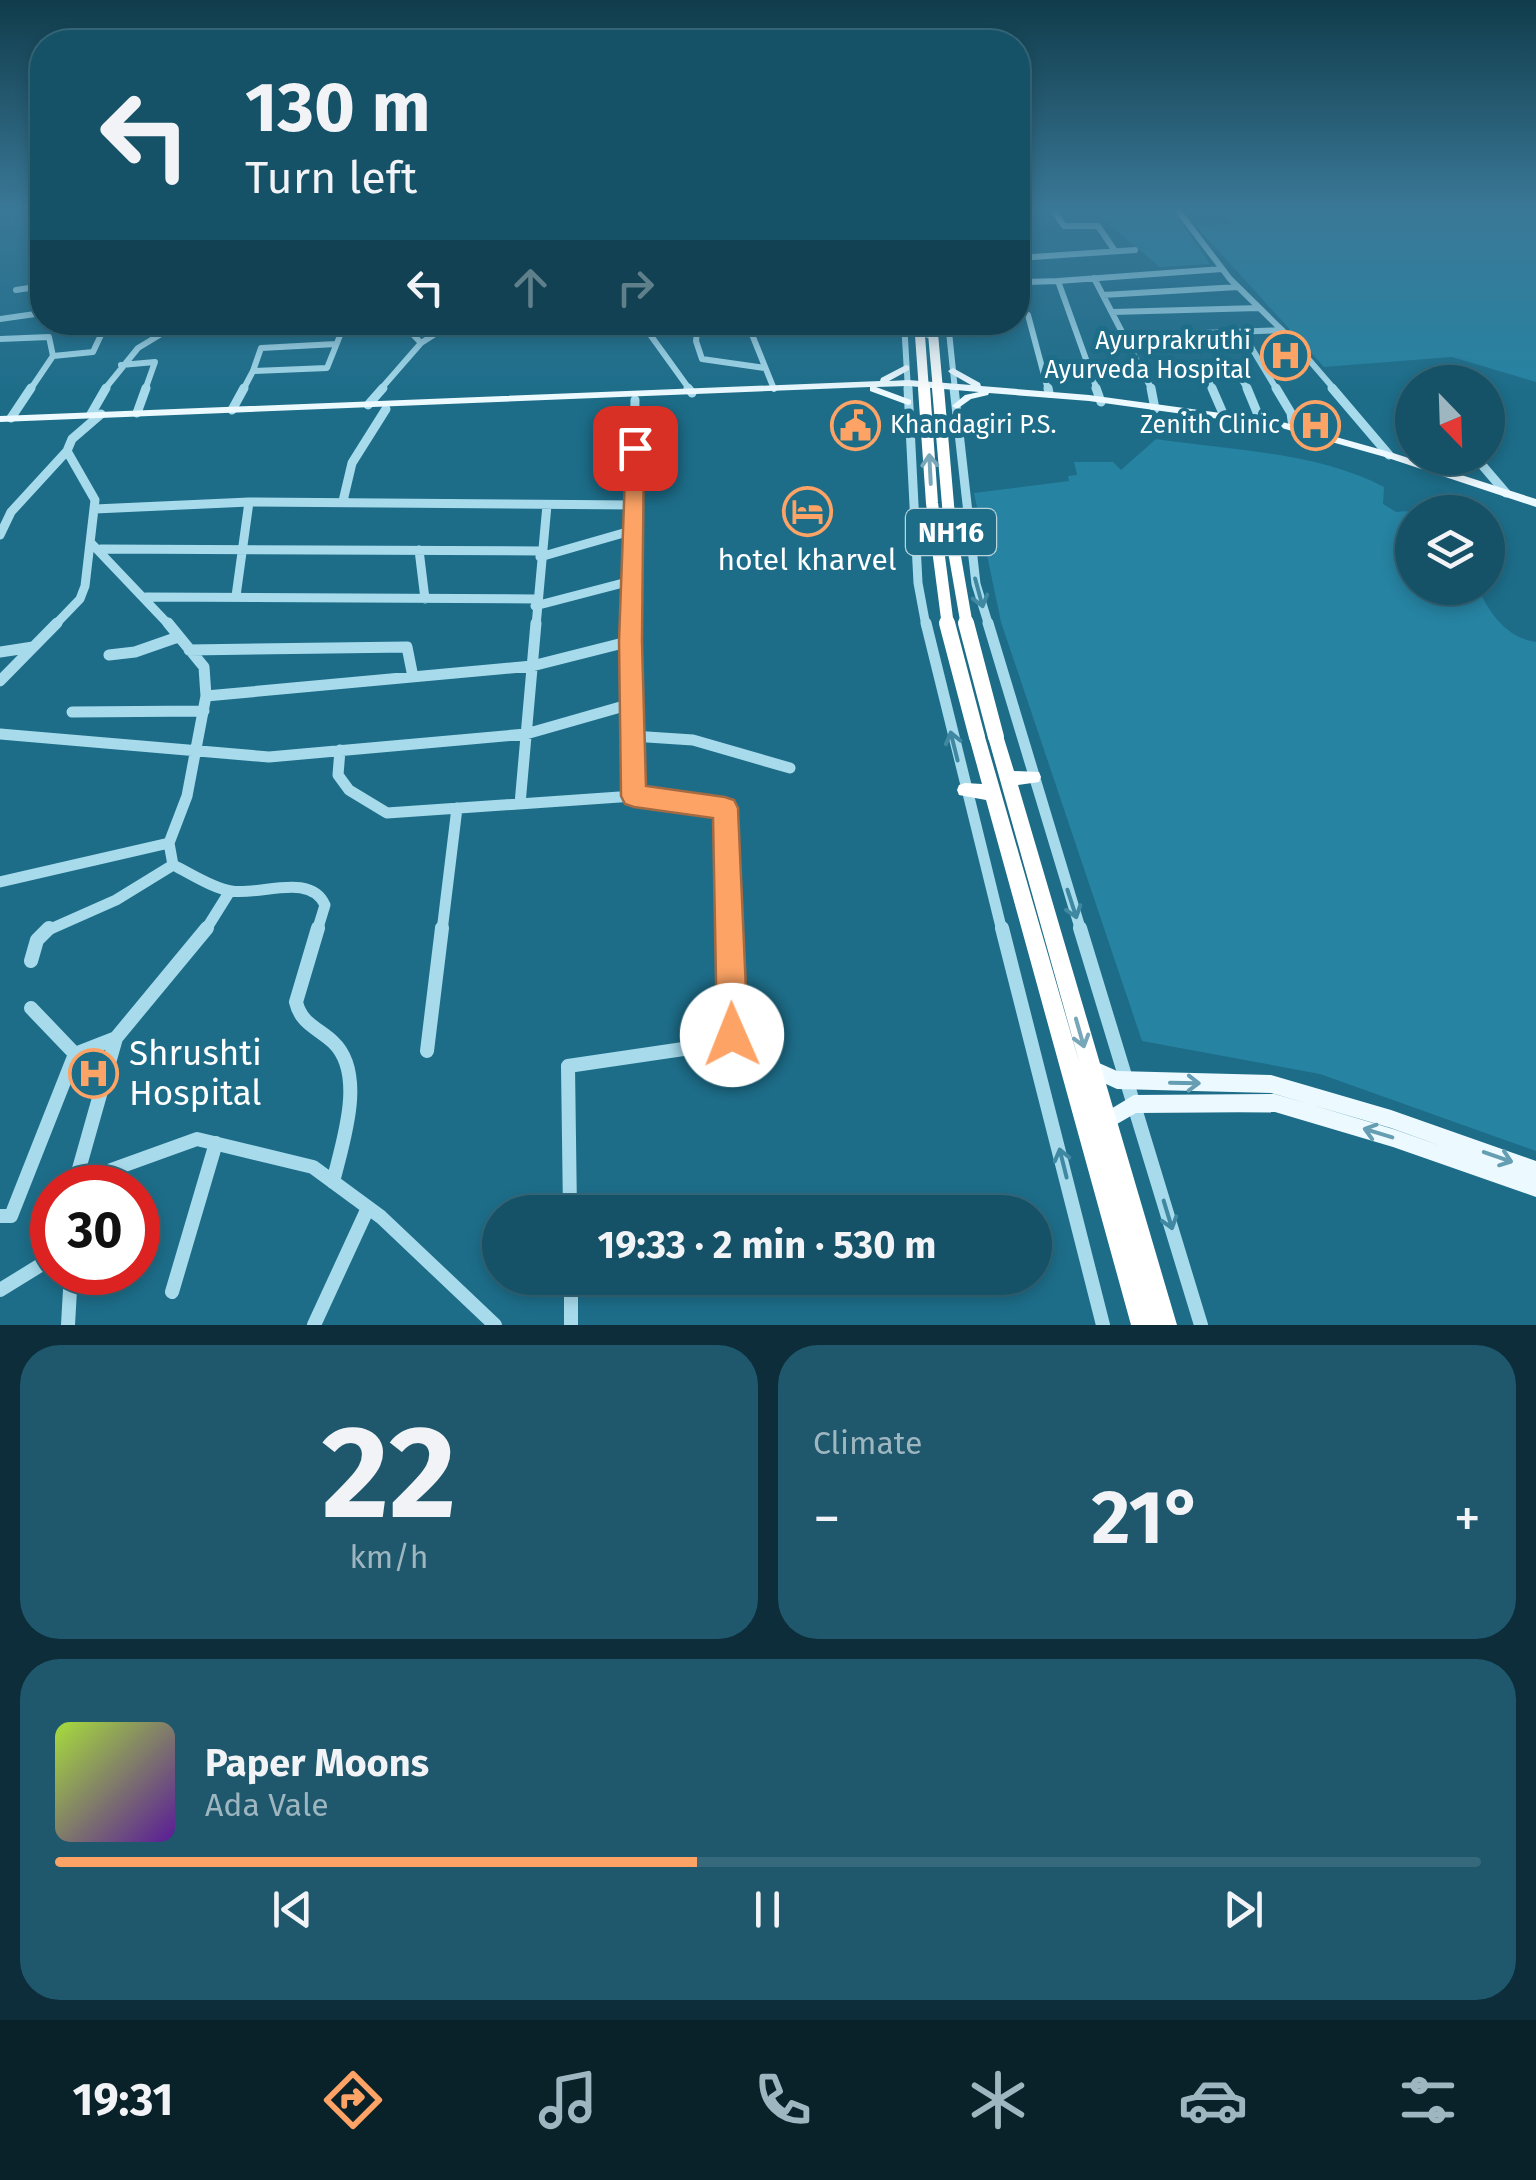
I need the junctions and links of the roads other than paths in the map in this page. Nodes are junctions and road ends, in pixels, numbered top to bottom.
1 (1210, 270) edge
2 (1223, 270) edge
3 (1094, 278) junction
4 (1058, 281) junction
5 (1030, 282) edge
6 (1238, 287) junction
7 (30, 288) edge
8 (16, 290) dead end
9 (1103, 295) junction
10 (1259, 308) junction
11 (1112, 312) junction
12 (30, 315) edge
13 (0, 319) edge
14 (1030, 322) edge
15 (1282, 330) junction
16 (1242, 332) junction
17 (100, 335) edge
18 (153, 335) edge
19 (340, 335) edge
20 (413, 335) edge
21 (434, 335) edge
22 (650, 335) edge
23 (697, 335) edge
24 (752, 335) edge
25 (908, 335) edge
26 (910, 335) edge
27 (933, 335) edge
28 (949, 335) edge
29 (1124, 336) junction
30 (0, 339) edge
31 (421, 343) junction
32 (336, 344) junction
33 (52, 356) junction
34 (121, 365) junction
35 (765, 368) junction
36 (906, 368) junction
37 (1203, 368) dead end
38 (253, 371) junction
39 (953, 371) junction
40 (1241, 378) dead end
41 (873, 387) junction
42 (774, 390) junction
43 (795, 391) junction
44 (908, 391) junction
45 (986, 391) junction
46 (1049, 393) junction
47 (692, 394) junction
48 (956, 395) junction
49 (635, 400) junction
50 (1101, 402) junction
51 (368, 405) junction
52 (429, 405) junction
53 (386, 409) junction
54 (1155, 409) junction
55 (234, 410) junction
56 (137, 413) junction
57 (96, 414) junction
58 (1224, 418) junction
59 (5, 419) edge
60 (1261, 422) junction
61 (1293, 428) junction
62 (909, 434) junction
63 (960, 435) junction
64 (67, 451) junction
65 (1389, 455) junction
66 (1491, 475) edge
67 (1506, 493) junction
68 (343, 501) junction
69 (249, 502) junction
70 (1536, 504) edge
71 (547, 505) junction
72 (635, 505) junction
73 (95, 509) junction
74 (3, 524) edge
75 (634, 530) junction
76 (0, 535) edge
77 (96, 547) junction
78 (242, 547) junction
79 (419, 550) junction
80 (541, 554) junction
81 (632, 581) junction
82 (236, 596) junction
83 (146, 597) junction
84 (424, 598) junction
85 (536, 603) junction
86 (178, 637) junction
87 (630, 641) junction
88 (34, 647) junction
89 (189, 650) junction
90 (0, 652) edge
91 (109, 655) dead end
92 (532, 666) junction
93 (414, 677) junction
94 (0, 681) edge
95 (206, 696) junction
96 (631, 704) junction
97 (204, 711) junction
98 (72, 712) dead end
99 (0, 734) edge
100 (526, 734) junction
101 (632, 736) junction
102 (986, 737) junction
103 (197, 748) junction
104 (340, 750) junction
105 (790, 768) dead end
106 (1033, 777) junction
107 (1000, 785) junction
108 (965, 790) junction
109 (634, 796) junction
110 (520, 804) junction
111 (456, 808) junction
112 (169, 842) junction
113 (173, 865) junction
114 (0, 882) edge
115 (230, 891) junction
116 (31, 961) dead end
117 (31, 1008) dead end
118 (116, 1038) junction
119 (427, 1051) dead end
120 (75, 1054) junction
121 (1090, 1068) junction
122 (1128, 1080) junction
123 (1134, 1104) junction
124 (1105, 1122) junction
125 (216, 1143) junction
126 (80, 1165) edge
127 (129, 1165) edge
128 (1536, 1170) edge
129 (333, 1182) junction
130 (1536, 1188) edge
131 (570, 1195) edge
132 (368, 1208) junction
133 (0, 1216) edge
134 (30, 1272) edge
135 (0, 1290) edge
136 (172, 1292) dead end
137 (70, 1295) edge
138 (570, 1295) edge
139 (1159, 1322) edge
140 (68, 1325) edge
141 (314, 1325) edge
142 (495, 1325) edge
143 (571, 1325) edge
144 (1103, 1325) edge
145 (1201, 1325) edge

1 - 3 street
2 - 6 street
3 - 4 street
3 - 9 street
4 - 5 street
4 - 50 street
6 - 9 street
6 - 10 street
7 - 8 street
9 - 11 street
10 - 11 street
10 - 15 street
11 - 29 street
12 - 13 street
14 - 46 street
15 - 16 street
15 - 65 street
16 - 29 street
16 - 61 street
17 - 33 street
18 - 34 street
19 - 32 street
20 - 31 street
21 - 31 street
22 - 47 street
23 - 35 street
24 - 35 street
25 - 36 street
102 -> 26 highway, NH16, bridge
27 - 102 highway, NH16, bridge
28 - 39 street
29 - 54 street
30 - 33 street
31 - 51 street
32 - 38 street
32 - 38 street
33 - 59 street
34 - 56 street
34 - 57 street
35 - 42 street
36 - 41 main road
36 - 44 street
37 - 58 street
38 - 55 street
39 - 45 main road
39 - 48 street
40 - 60 street
41 - 43 main road
41 - 44 main road
42 - 43 main road
42 - 47 main road
43 - 49 main road
44 - 48 main road
44 - 62 street
45 - 46 main road
45 - 48 main road
45 - 48 main road
45 - 50 main road
46 - 50 main road
47 - 52 main road
48 - 63 street
49 - 52 main road
49 - 72 street
50 - 54 main road
51 - 52 main road
51 - 55 main road
52 - 53 main road
53 - 55 main road
53 - 68 street
54 - 58 main road
55 - 56 main road
56 - 57 main road
57 - 59 main road
57 - 64 street
58 - 60 main road
60 - 61 main road
61 - 65 main road
62 - 63 street
108 -> 62 street
63 -> 106 street
64 - 73 street
64 - 74 street
65 - 67 main road
66 - 67 street
67 - 70 main road
68 - 69 street
68 - 71 street
69 - 73 street
69 - 78 street
71 - 72 street
71 - 80 street
72 - 75 street
73 - 77 street
74 - 76 street
75 - 80 street
75 - 81 street
77 - 78 street
77 - 83 street
77 - 88 street
78 - 79 street
78 - 82 street
79 - 80 street
79 - 84 street
80 - 85 street
81 - 85 street
81 - 87 street
82 - 83 street
82 - 84 street
83 - 86 street
84 - 85 street
85 - 92 street
86 - 89 street
86 - 91 street
87 - 92 street
87 - 96 street
88 - 90 street
88 - 94 street
89 - 93 street
89 - 95 street
92 - 93 street
92 - 100 street
93 - 95 street
95 - 97 street
96 - 100 street
96 - 101 street
97 - 98 street
97 - 103 street
99 - 103 street
100 - 104 street
100 - 110 street
101 - 105 street
101 - 109 street
102 - 107 highway, NH16
103 - 104 street
103 - 112 street
104 - 111 street
106 - 107 highway
106 -> 122 street
107 - 108 highway
107 -> 121 highway, NH16
107 - 139 highway, NH16
144 -> 108 street
109 - 110 street
109 - 131 street
110 - 111 street
111 - 119 street
112 - 113 street
112 - 114 street
113 - 115 street
113 - 116 street
115 - 118 street
115 - 129 street
117 - 120 street
118 - 120 street
118 - 126 street
120 - 133 street
121 - 122 main road
121 - 124 highway, NH16
122 - 123 street
122 -> 128 main road
123 - 124 main road
130 -> 123 main road
123 -> 145 street
124 - 139 highway, NH16
125 - 127 street
125 - 129 street
125 - 136 street
129 - 132 street
132 - 141 street
132 - 142 street
134 - 135 street
137 - 140 street
138 - 143 street

